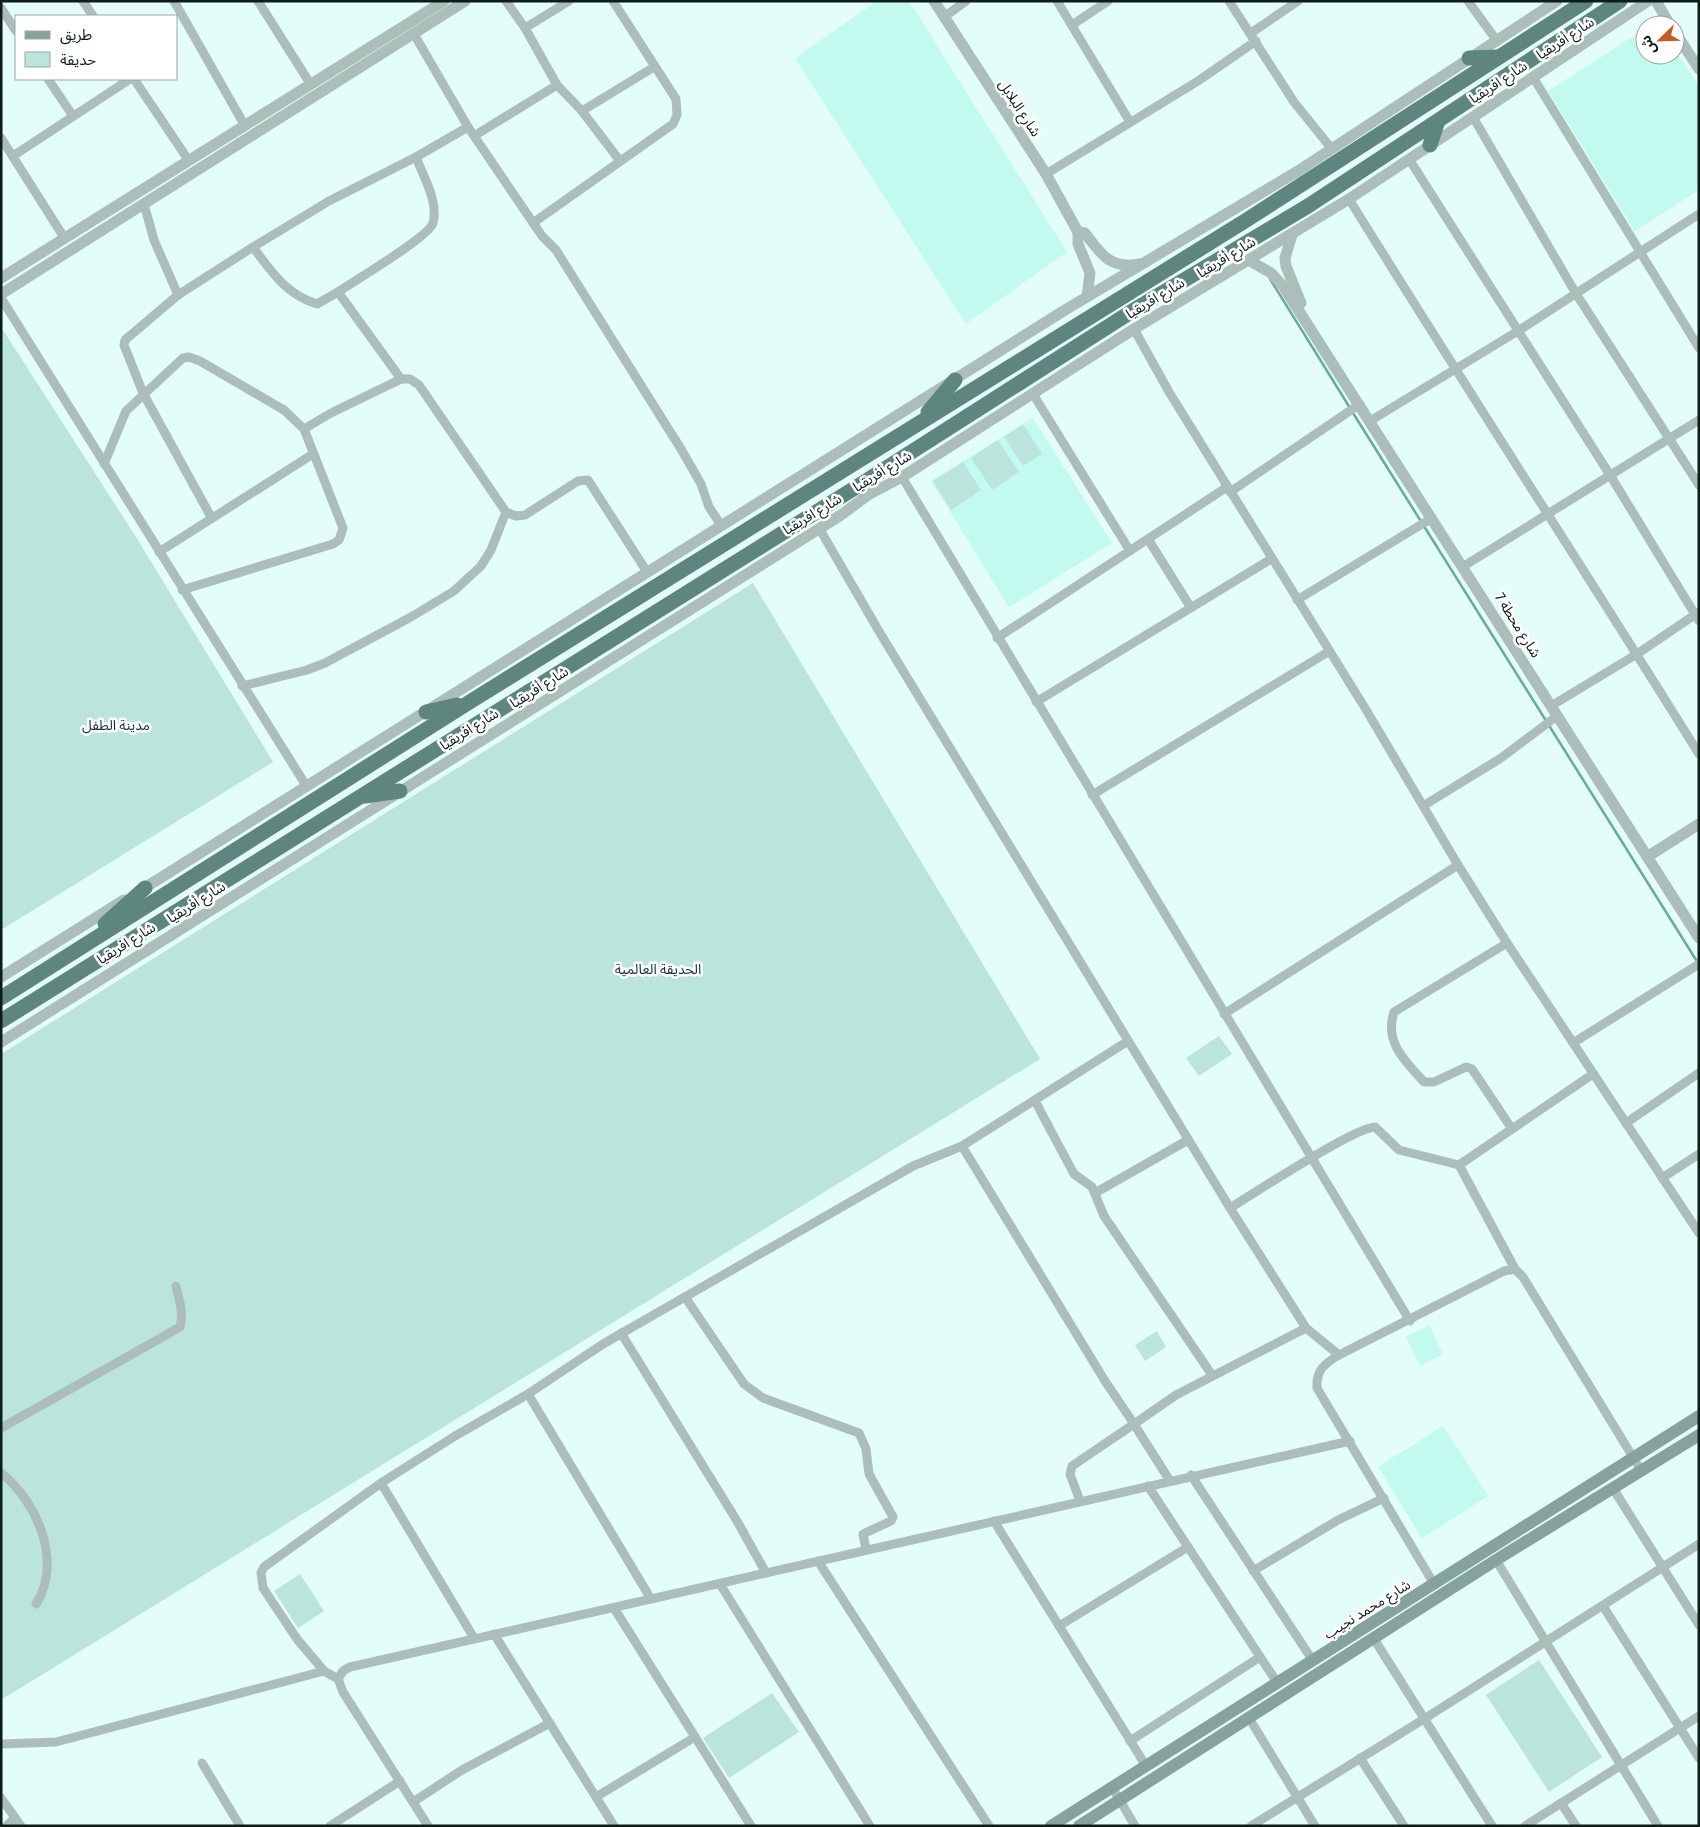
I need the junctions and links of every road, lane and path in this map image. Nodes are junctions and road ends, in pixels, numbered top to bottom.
1 (174, 1) edge
2 (444, 1) edge
3 (465, 1) edge
4 (506, 1) edge
5 (569, 1) edge
6 (613, 1) edge
7 (934, 1) edge
8 (966, 1) edge
9 (1057, 1) edge
10 (1108, 1) edge
11 (1229, 1) edge
12 (1298, 1) edge
13 (1468, 1) edge
14 (1557, 1) edge
15 (1586, 1) edge
16 (1620, 1) edge
17 (1648, 1) edge
18 (1656, 1) edge
19 (86, 2) edge
20 (259, 2) edge
21 (1, 8) edge
22 (433, 9) edge
23 (92, 15) edge
24 (1664, 15) edge
25 (944, 16) junction
26 (1072, 25) junction
27 (525, 28) junction
28 (15, 29) edge
29 (414, 34) junction
30 (1254, 37) junction
31 (1497, 41) junction
32 (1685, 47) edge
33 (1501, 57) junction
34 (1469, 58) junction
35 (654, 67) junction
36 (1699, 69) edge
37 (1533, 77) junction
38 (49, 80) edge
39 (128, 80) edge
40 (135, 80) edge
41 (557, 85) junction
42 (311, 86) junction
43 (582, 111) junction
44 (73, 116) junction
45 (1473, 117) junction
46 (1438, 121) junction
47 (1130, 122) junction
48 (245, 126) junction
49 (468, 127) junction
50 (474, 136) junction
51 (1, 138) edge
52 (1430, 145) junction
53 (1331, 148) junction
54 (14, 156) junction
55 (416, 157) junction
56 (1409, 158) junction
57 (189, 161) junction
58 (620, 161) junction
59 (1046, 174) junction
60 (1350, 199) junction
61 (144, 204) junction
62 (1699, 214) edge
63 (533, 223) junction
64 (1078, 232) junction
65 (1292, 234) junction
66 (65, 239) junction
67 (253, 247) junction
68 (1639, 251) junction
69 (1250, 261) junction
70 (1144, 262) junction
71 (1, 278) edge
72 (338, 292) junction
73 (1575, 292) junction
74 (1, 294) edge
75 (178, 295) junction
76 (1086, 297) junction
77 (1, 298) edge
78 (1311, 328) junction
79 (1134, 329) junction
80 (1518, 331) junction
81 (1699, 348) edge
82 (1454, 369) junction
83 (401, 379) junction
84 (955, 380) junction
85 (143, 393) junction
86 (1032, 394) junction
87 (1360, 404) junction
88 (1699, 420) edge
89 (1370, 421) junction
90 (919, 424) junction
91 (304, 429) junction
92 (1669, 439) junction
93 (313, 454) junction
94 (104, 464) junction
95 (1610, 475) junction
96 (902, 477) junction
97 (1699, 485) edge
98 (1228, 489) junction
99 (863, 491) junction
100 (506, 512) junction
101 (1548, 514) junction
102 (211, 516) junction
103 (1432, 518) junction
104 (721, 525) junction
105 (820, 528) junction
106 (1148, 539) junction
107 (1130, 551) junction
108 (158, 552) junction
109 (1272, 559) junction
110 (1464, 566) junction
111 (647, 572) junction
112 (658, 587) junction
113 (182, 590) junction
114 (1297, 600) junction
115 (670, 603) junction
116 (626, 605) junction
117 (1191, 608) junction
118 (1698, 616) edge
119 (648, 617) junction
120 (998, 638) junction
121 (1328, 652) junction
122 (1637, 654) junction
123 (242, 686) junction
124 (1036, 702) junction
125 (468, 703) junction
126 (1554, 711) junction
127 (426, 712) junction
128 (1699, 754) edge
129 (307, 787) junction
130 (400, 792) junction
131 (1092, 795) junction
132 (361, 796) junction
133 (1423, 806) junction
134 (1699, 824) edge
135 (1647, 856) junction
136 (1458, 865) junction
137 (145, 888) junction
138 (1699, 938) edge
139 (1507, 943) junction
140 (79, 948) junction
141 (1699, 964) edge
142 (1, 978) edge
143 (1, 998) edge
144 (1224, 1014) junction
145 (1, 1021) edge
146 (1128, 1041) junction
147 (1, 1042) edge
148 (1573, 1043) junction
149 (1593, 1074) junction
150 (1698, 1076) edge
151 (1035, 1101) junction
152 (1626, 1123) junction
153 (1512, 1129) junction
154 (1188, 1140) junction
155 (962, 1146) junction
156 (1699, 1154) edge
157 (1312, 1158) junction
158 (1458, 1165) junction
159 (1662, 1178) junction
160 (1094, 1193) junction
161 (1230, 1208) junction
162 (1699, 1234) edge
163 (1515, 1269) junction
164 (176, 1286) dead end
165 (685, 1297) junction
166 (1410, 1321) junction
167 (1306, 1328) junction
168 (621, 1333) junction
169 (1339, 1355) junction
170 (1212, 1375) junction
171 (528, 1394) junction
172 (1699, 1416) edge
173 (1134, 1424) junction
174 (1, 1428) edge
175 (1699, 1435) edge
176 (1350, 1441) junction
177 (1633, 1458) junction
178 (1642, 1472) junction
179 (1, 1473) edge
180 (1191, 1475) junction
181 (1170, 1480) junction
182 (381, 1483) junction
183 (1148, 1486) junction
184 (1614, 1490) junction
185 (1384, 1498) junction
186 (1080, 1501) junction
187 (994, 1521) junction
188 (1699, 1544) edge
189 (1188, 1546) junction
190 (866, 1550) junction
191 (1496, 1560) junction
192 (818, 1562) junction
193 (1662, 1568) junction
194 (1253, 1571) junction
195 (766, 1573) junction
196 (720, 1584) junction
197 (1434, 1584) junction
198 (651, 1599) junction
199 (36, 1604) dead end
200 (1603, 1606) junction
201 (614, 1608) junction
202 (1699, 1625) edge
203 (1059, 1626) junction
204 (494, 1634) junction
205 (474, 1638) junction
206 (1374, 1639) junction
207 (1545, 1643) junction
208 (1260, 1657) junction
209 (1313, 1661) junction
210 (324, 1671) junction
211 (338, 1679) junction
212 (1278, 1684) junction
213 (1699, 1716) edge
214 (1249, 1718) junction
215 (1424, 1720) junction
216 (550, 1724) junction
217 (1680, 1728) junction
218 (695, 1737) junction
219 (1130, 1741) junction
220 (1, 1744) edge
221 (12, 1745) junction
222 (1, 1751) edge
223 (1360, 1758) junction
224 (1699, 1758) edge
225 (202, 1763) dead end
226 (1620, 1765) junction
227 (1146, 1766) junction
228 (400, 1781) junction
229 (1112, 1787) junction
230 (596, 1797) junction
231 (1297, 1797) junction
232 (1, 1798) edge
233 (1119, 1800) junction
234 (413, 1802) junction
235 (1561, 1802) junction
236 (18, 1822) edge
237 (6, 1826) edge
238 (240, 1826) edge
239 (330, 1826) edge
240 (428, 1826) edge
241 (614, 1826) edge
242 (751, 1826) edge
243 (870, 1826) edge
244 (989, 1826) edge
245 (1051, 1826) edge
246 (1079, 1826) edge
247 (1135, 1826) edge
248 (1251, 1826) edge
249 (1315, 1826) edge
250 (1404, 1826) edge
251 (1492, 1826) edge
252 (1525, 1826) edge
253 (1576, 1826) edge
254 (1658, 1826) edge

1 - 48 street
2 - 22 street
3 - 22 street
4 - 27 street
5 - 27 street
6 - 35 street
7 - 25 street, شارع البلابل
8 - 25 street
9 - 26 street
10 - 26 street
11 - 30 street
12 - 30 street
13 - 31 street
14 - 31 street
15 - 33 highway, شارع افريقيا
16 - 46 highway, شارع افريقيا
17 - 37 street, شارع أفريقيا
18 - 24 street
19 - 23 street
20 - 42 street
21 - 28 street
22 - 29 street
22 - 42 street
25 - 59 street, شارع البلابل
26 - 47 street
27 - 41 street
29 - 49 street
29 - 61 street
30 - 47 street
30 - 53 street
31 - 34 street
32 - 36 street
33 - 34 highway
33 - 90 highway, شارع افريقيا
34 - 53 street
35 - 43 street
35 - 58 street
37 - 45 street, شارع أفريقيا
37 - 68 street
38 - 44 street
39 - 44 street
40 - 57 street
41 - 43 street
41 - 50 street
42 - 48 street
43 - 58 street
44 - 54 street
45 - 52 street, شارع أفريقيا
45 - 73 street
46 - 52 highway
46 - 99 highway, شارع افريقيا
47 - 59 street
48 - 57 street
49 - 50 street
49 - 55 street
50 - 63 street
51 - 54 street
52 - 56 street, شارع أفريقيا
53 - 70 street
54 - 66 street
55 - 67 street
55 - 72 street
56 - 60 street, شارع أفريقيا
56 - 80 street
57 - 66 street
58 - 63 street
59 - 64 street, شارع البلابل
60 - 65 street, شارع أفريقيا
60 - 82 street
61 - 74 street
61 - 75 street
62 - 68 street
63 - 104 street
64 - 70 street, شارع البلابل
64 - 76 street, شارع البلابل
65 - 69 street, شارع أفريقيا
65 - 78 street
66 - 71 street
67 - 72 street
67 - 75 street
68 - 73 street
68 - 81 street
69 - 78 street
69 - 79 street, شارع أفريقيا
70 - 76 street
72 - 83 street
73 - 80 street
73 - 92 street
75 - 85 street
76 - 84 street
77 - 94 street
78 - 87 street, شارع محطة 7
79 - 86 street, شارع أفريقيا
79 - 98 street
80 - 82 street
80 - 95 street
82 - 89 street
82 - 101 street
83 - 91 street
83 - 100 street
84 - 90 highway
84 - 104 street
85 - 91 street
85 - 94 street
85 - 102 street
86 - 96 street, شارع أفريقيا
86 - 107 street
87 - 89 street, شارع محطة 7
87 - 98 street
88 - 92 street
89 - 103 street, شارع محطة 7
90 - 112 highway, شارع افريقيا
91 - 93 street
92 - 95 street
92 - 97 street
93 - 102 street
93 - 113 street
94 - 108 street
95 - 101 street
95 - 118 street
96 - 99 street, شارع أفريقيا
96 - 120 street
98 - 106 street
98 - 109 street
99 - 105 street, شارع أفريقيا
99 - 115 highway, شارع افريقيا
100 - 111 street
100 - 123 street
101 - 110 street
101 - 122 street
102 - 108 street
103 - 110 street, شارع محطة 7
103 - 114 street
104 - 111 street
105 - 130 street, شارع أفريقيا
105 - 146 street
106 - 107 street
106 - 117 street
107 - 120 street
108 - 113 street
109 - 114 street
109 - 117 street
110 - 126 street, شارع محطة 7
111 - 127 street
112 - 115 highway
112 - 116 highway, شارع افريقيا
113 - 123 street
114 - 121 street
115 - 119 highway, شارع افريقيا
116 - 119 highway
116 - 125 highway, شارع افريقيا
117 - 124 street
118 - 122 street
119 - 132 highway, شارع افريقيا
120 - 124 street
121 - 131 street
121 - 133 street
122 - 126 street
122 - 128 street
123 - 129 street
124 - 131 street
125 - 127 highway
125 - 140 highway, شارع افريقيا
126 - 133 street
126 - 135 street, شارع محطة 7
127 - 129 street
129 - 137 street
130 - 132 highway
130 - 147 street, شارع أفريقيا
131 - 144 street
132 - 145 highway, شارع افريقيا
133 - 136 street
134 - 135 street
135 - 138 street, شارع محطة 7
136 - 139 street
136 - 144 street
137 - 140 highway
137 - 142 street
139 - 148 street
139 - 153 street
140 - 143 highway, شارع افريقيا
141 - 148 street
144 - 157 street
146 - 151 street
146 - 154 street
148 - 149 street
149 - 152 street
149 - 153 street
150 - 152 street
151 - 155 street
151 - 160 street
152 - 159 street
153 - 158 street
154 - 160 street
154 - 161 street
155 - 165 street
155 - 173 street
156 - 159 street
157 - 158 street
157 - 161 street
157 - 166 street
158 - 163 street
159 - 162 street
160 - 170 street
161 - 167 street
163 - 166 street
163 - 177 street
164 - 174 street
165 - 168 street
165 - 190 street
166 - 169 street
167 - 169 street
167 - 170 street
168 - 171 street
168 - 195 street
169 - 176 street
170 - 173 street
171 - 182 street
171 - 198 street
172 - 177 main road, شارع محمد نجيب
173 - 181 street
173 - 186 street
175 - 178 main road, شارع محمد نجيب
176 - 180 street
176 - 185 street
177 - 178 street
177 - 197 main road, شارع محمد نجيب
178 - 184 main road, شارع محمد نجيب
179 - 199 street
180 - 181 street
180 - 194 street
181 - 183 street
182 - 205 street
182 - 210 street
183 - 186 street
183 - 189 street
184 - 191 main road, شارع محمد نجيب
184 - 193 street
185 - 194 street
185 - 197 street
186 - 187 street
187 - 190 street
187 - 203 street
188 - 193 street
189 - 203 street
189 - 208 street
190 - 192 street
191 - 206 main road, شارع محمد نجيب
191 - 207 street
192 - 195 street
192 - 244 street
193 - 200 street
193 - 202 street
194 - 209 street
195 - 196 street
196 - 198 street
196 - 243 street
197 - 209 main road, شارع محمد نجيب
198 - 201 street
200 - 207 street
200 - 217 street
201 - 204 street
201 - 218 street
203 - 219 street
204 - 205 street
204 - 216 street
205 - 211 street
206 - 214 main road, شارع محمد نجيب
206 - 215 street
207 - 215 street
207 - 226 street
208 - 212 street
208 - 219 street
209 - 212 main road, شارع محمد نجيب
210 - 211 street
210 - 221 street
211 - 228 street
212 - 227 main road, شارع محمد نجيب
213 - 217 street
214 - 231 street
214 - 233 main road, شارع محمد نجيب
215 - 223 street
215 - 251 street
216 - 230 street
216 - 234 street
217 - 224 street
217 - 226 street
218 - 230 street
218 - 242 street
219 - 227 street
220 - 221 street
221 - 222 street
223 - 231 street
223 - 250 street
225 - 238 street
226 - 235 street
226 - 254 street
227 - 229 main road, شارع محمد نجيب
228 - 234 street
228 - 239 street
229 - 233 street
229 - 245 main road, شارع محمد نجيب
230 - 241 street
231 - 248 street
231 - 249 street
232 - 236 street
233 - 246 main road, شارع محمد نجيب
233 - 247 street
234 - 240 street
235 - 252 street
235 - 253 street
236 - 237 street

